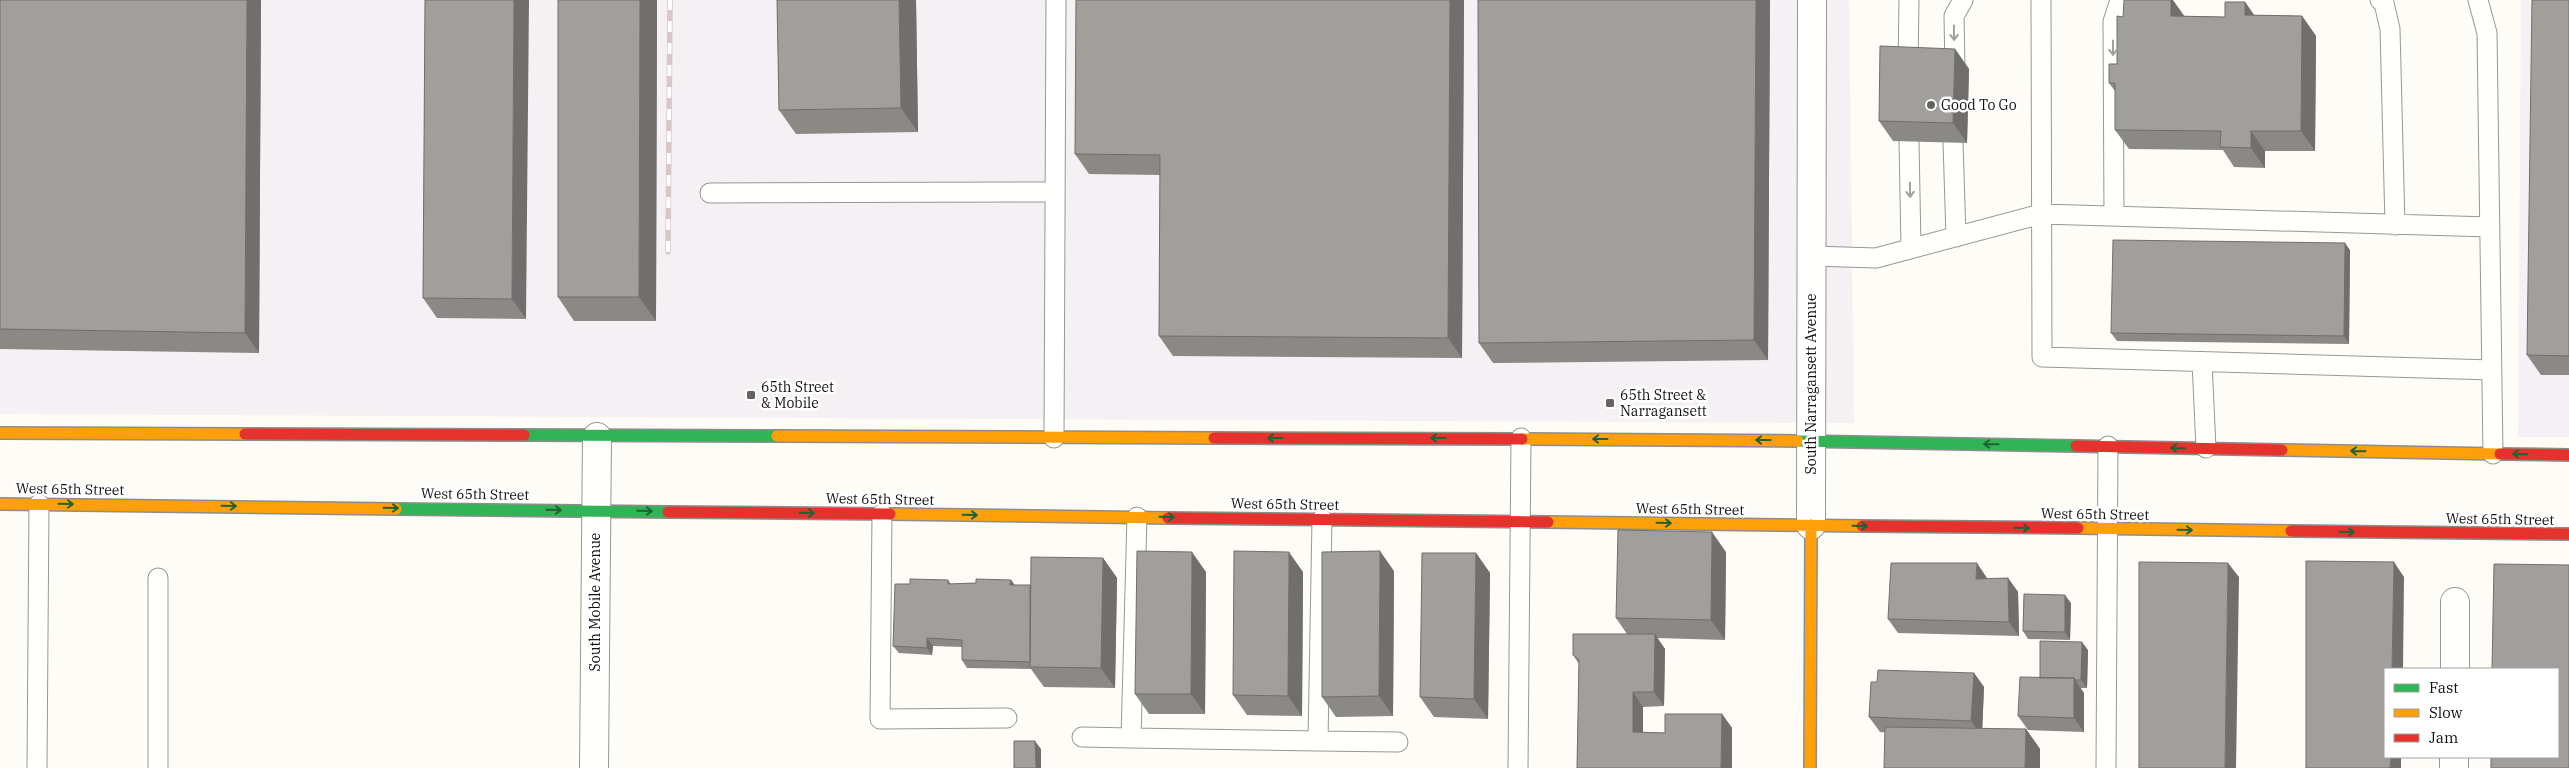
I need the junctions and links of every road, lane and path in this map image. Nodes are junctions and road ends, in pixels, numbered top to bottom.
1 (1056, 0) edge
2 (1812, 0) edge
3 (1909, 0) edge
4 (1963, 0) edge
5 (2041, 0) edge
6 (2120, 0) edge
7 (2380, 0) edge
8 (2478, 0) edge
9 (1908, 67) edge
10 (1955, 68) edge
11 (1909, 141) edge
12 (1954, 142) edge
13 (1055, 192) junction
14 (710, 193) dead end
15 (2041, 214) junction
16 (2114, 216) junction
17 (2395, 225) junction
18 (2490, 227) junction
19 (1956, 237) junction
20 (1911, 248) junction
21 (1812, 256) junction
22 (2202, 362) junction
23 (2492, 370) junction
24 (0, 433) edge
25 (597, 437) junction
26 (1054, 438) junction
27 (1521, 438) junction
28 (1812, 440) junction
29 (2108, 446) junction
30 (2206, 448) junction
31 (2493, 454) junction
32 (2569, 455) edge
33 (0, 504) edge
34 (39, 504) junction
35 (596, 510) junction
36 (882, 514) junction
37 (1137, 517) junction
38 (1322, 519) junction
39 (1521, 522) junction
40 (1811, 525) junction
41 (2107, 529) junction
42 (2569, 534) edge
43 (158, 578) dead end
44 (2455, 602) dead end
45 (2455, 668) edge
46 (1007, 718) dead end
47 (1082, 737) dead end
48 (1131, 738) junction
49 (1318, 741) junction
50 (1398, 742) dead end
51 (37, 768) edge
52 (158, 768) edge
53 (594, 768) edge
54 (1518, 768) edge
55 (1810, 768) edge
56 (2106, 768) edge

1 - 13 lane
2 - 21 street, South Narragansett Avenue
3 - 9 lane
4 -> 10 lane
5 - 15 lane
6 -> 16 lane
7 - 17 lane
8 - 18 lane
11 -> 20 lane
12 - 19 lane
13 - 14 lane
13 - 26 lane
15 - 16 lane
15 - 19 lane
15 - 22 lane
16 - 17 lane
17 - 18 lane
18 - 23 lane
19 - 20 lane
20 - 21 lane
21 - 28 street, South Narragansett Avenue
22 - 23 lane
22 - 30 lane
23 - 31 lane
24 - 25 street
25 - 26 street
25 - 35 street, South Mobile Avenue
27 -> 26 street
28 -> 27 street
27 - 39 lane
29 -> 28 street
28 - 40 street, South Narragansett Avenue
30 -> 29 street
29 - 41 lane
31 -> 30 street
32 -> 31 street
33 - 34 street, West 65th Street
34 -> 35 street, West 65th Street
34 - 51 lane
35 -> 36 street, West 65th Street
35 - 53 street, South Mobile Avenue
36 -> 37 street, West 65th Street
36 - 46 lane
37 -> 38 street, West 65th Street
37 - 48 lane
38 - 39 street, West 65th Street
38 - 49 lane
39 -> 40 street, West 65th Street
39 - 54 lane
40 -> 41 street, West 65th Street
40 - 55 street, South Narragansett Avenue
41 -> 42 street, West 65th Street
41 - 56 lane
43 - 52 lane
44 - 45 street
47 - 48 lane
48 - 49 lane
49 - 50 lane

